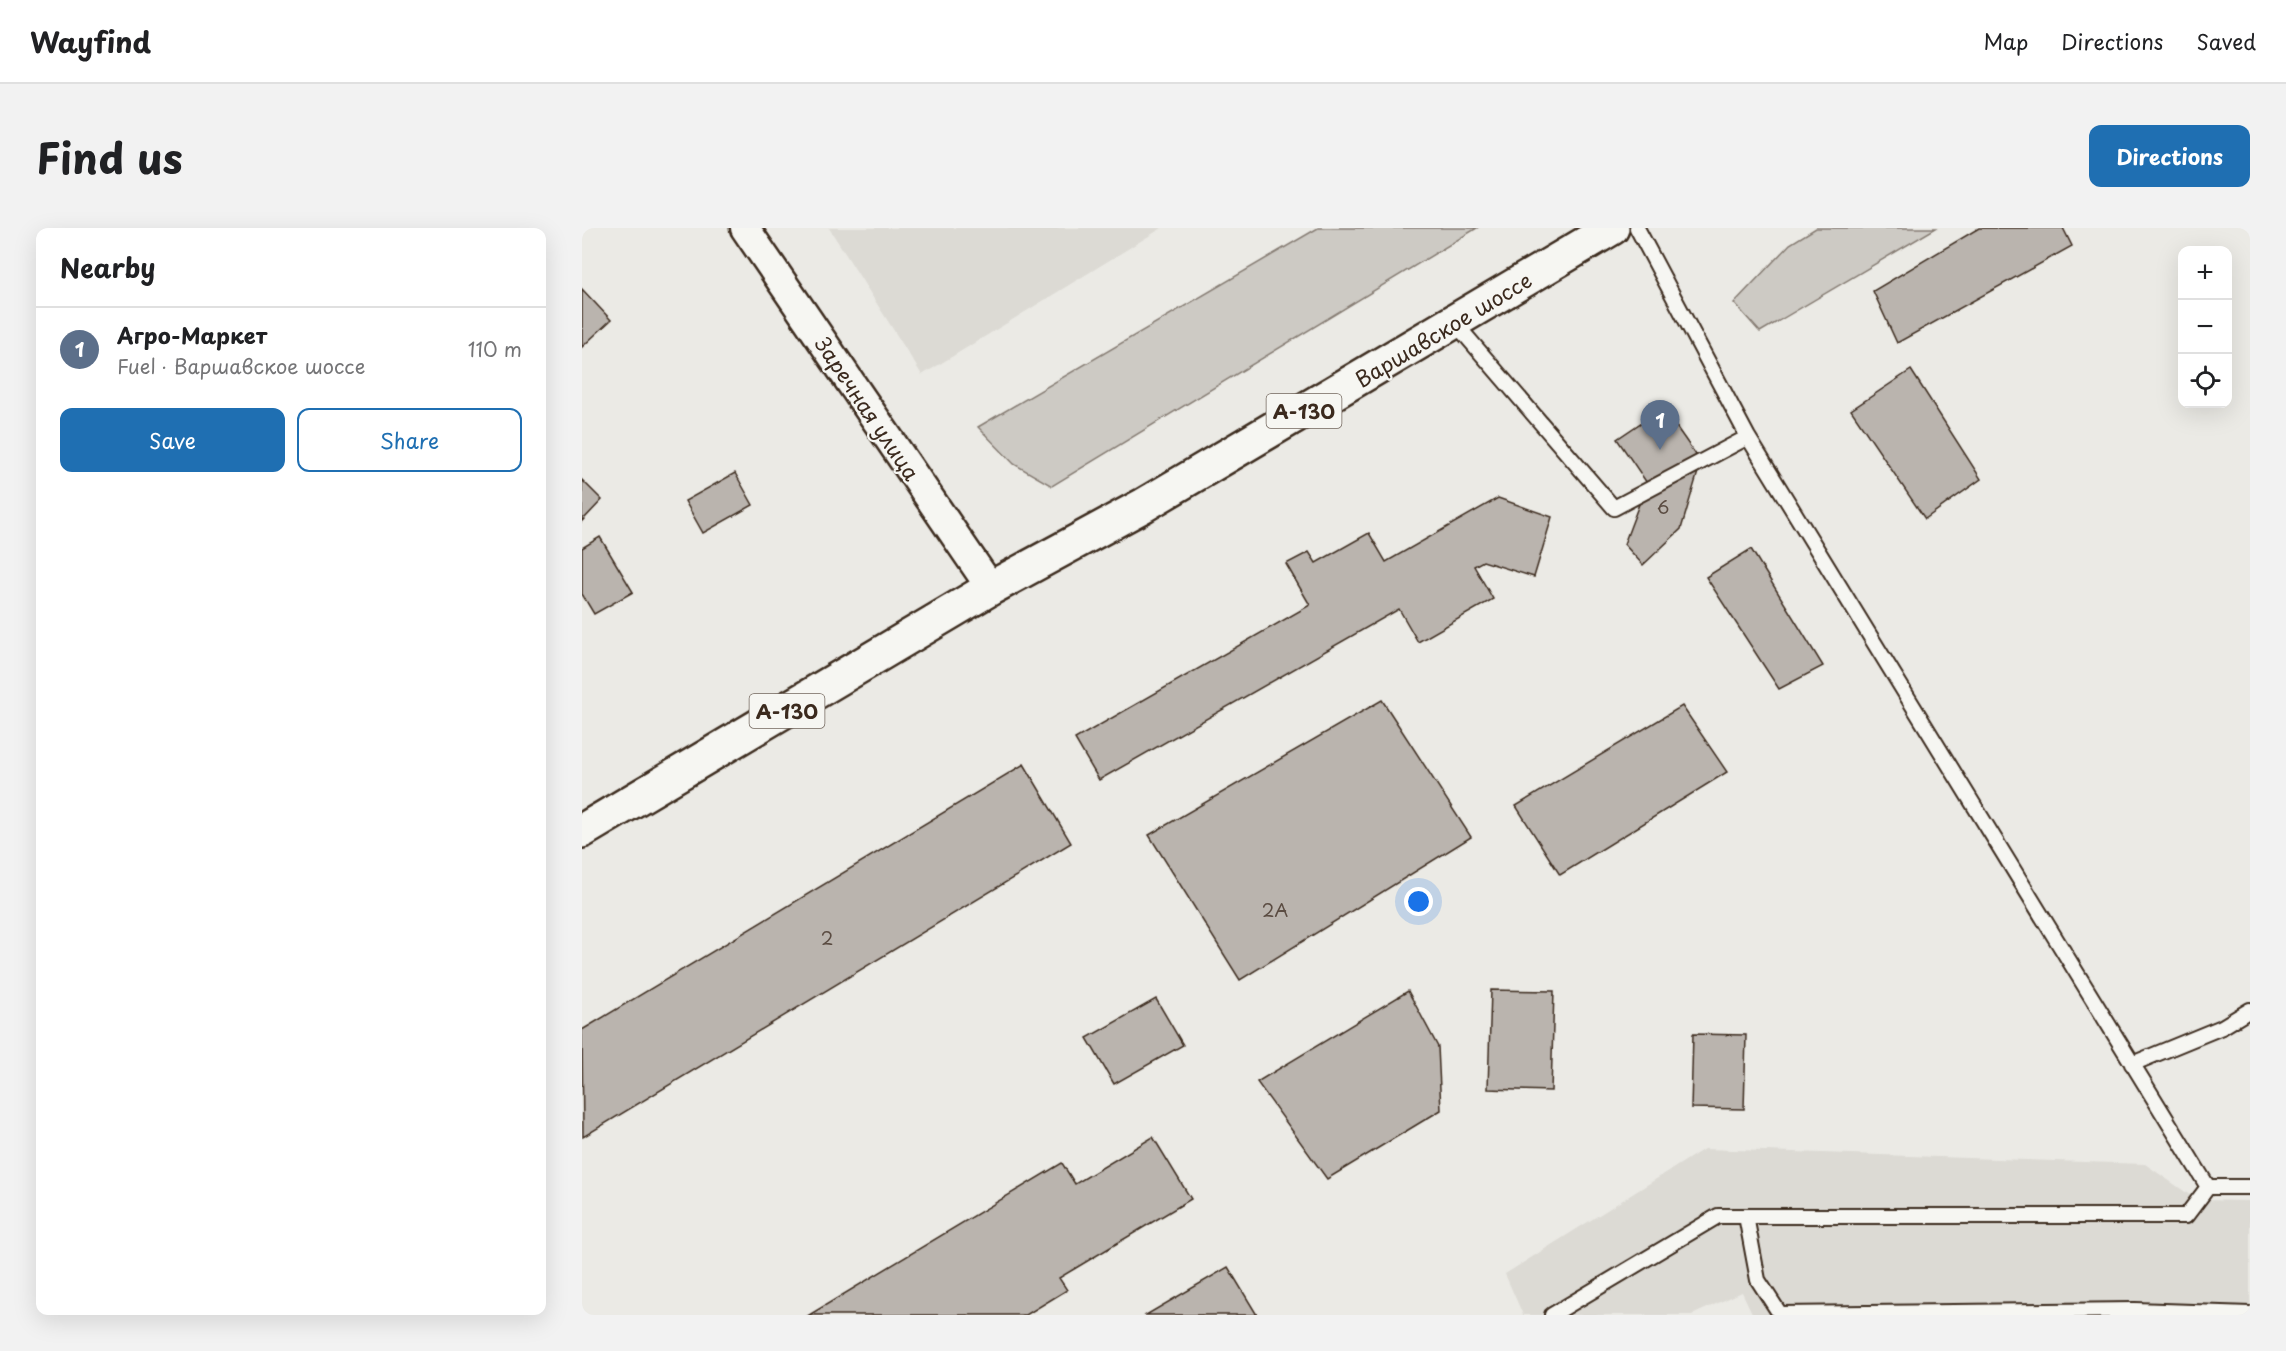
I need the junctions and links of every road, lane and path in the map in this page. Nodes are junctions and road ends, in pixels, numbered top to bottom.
1 (746, 228) edge
2 (1612, 228) edge
3 (1637, 228) edge
4 (1455, 323) junction
5 (1748, 437) junction
6 (991, 588) junction
7 (582, 831) edge
8 (2250, 1010) edge
9 (2132, 1064) junction
10 (2208, 1187) junction
11 (2250, 1187) edge
12 (1746, 1216) junction
13 (2250, 1314) edge
14 (1552, 1315) edge

1 - 6 street, Заречная улица
2 - 4 main road, Варшавское шоссе / А-130
3 - 5 lane
4 - 5 lane
4 - 6 main road, Варшавское шоссе / А-130
5 - 9 lane
6 - 7 main road, А-130
8 - 9 lane
9 - 10 lane
10 - 11 lane
10 - 12 lane
12 - 13 lane
12 - 14 lane

